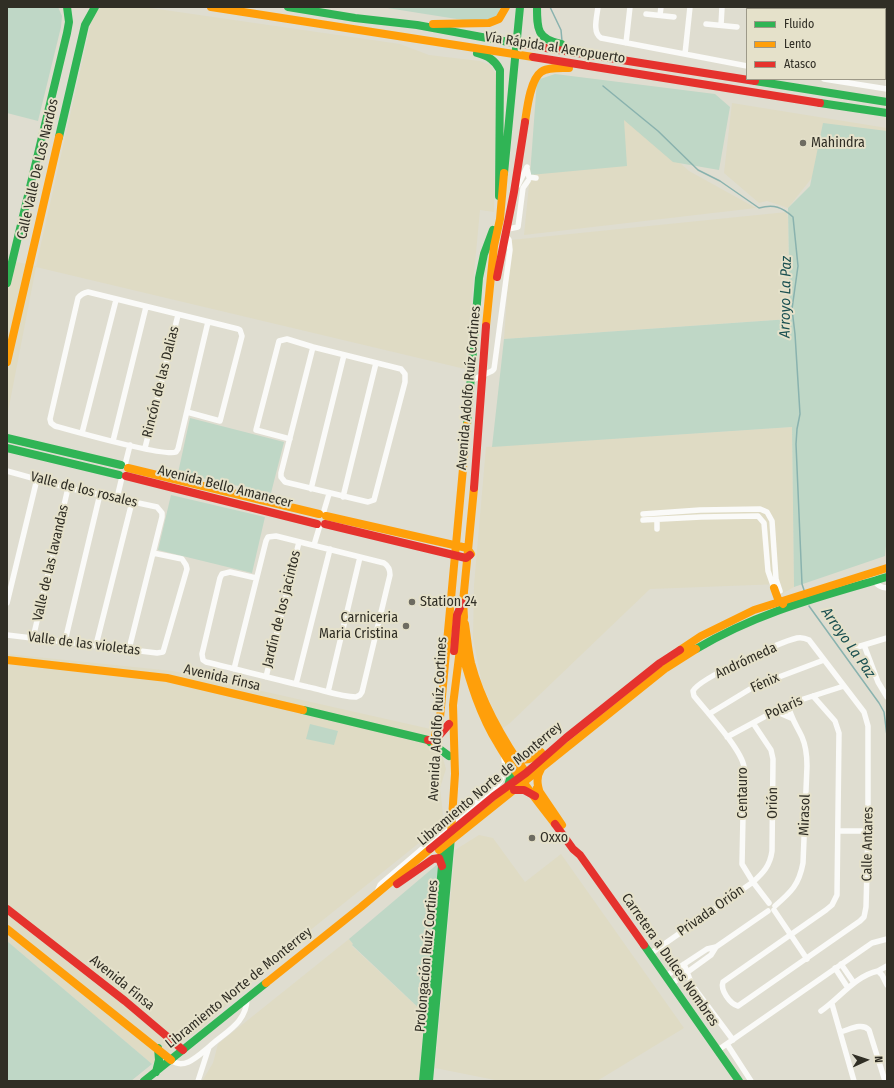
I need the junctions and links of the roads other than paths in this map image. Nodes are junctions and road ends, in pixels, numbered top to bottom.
1 (67, 7) edge
2 (96, 7) edge
3 (288, 7) edge
4 (506, 7) edge
5 (520, 7) edge
6 (524, 7) edge
7 (537, 7) edge
8 (598, 7) edge
9 (630, 7) edge
10 (660, 7) edge
11 (690, 7) edge
12 (722, 7) edge
13 (215, 8) edge
14 (646, 14) dead end
15 (660, 15) junction
16 (674, 17) dead end
17 (706, 24) dead end
18 (417, 25) junction
19 (720, 25) junction
20 (737, 27) dead end
21 (626, 43) junction
22 (467, 47) junction
23 (685, 54) junction
24 (593, 55) junction
25 (746, 66) edge
26 (594, 68) junction
27 (746, 79) edge
28 (749, 80) edge
29 (839, 80) edge
30 (887, 89) edge
31 (514, 94) junction
32 (887, 102) edge
33 (887, 113) edge
34 (536, 178) dead end
35 (528, 181) dead end
36 (514, 192) junction
37 (497, 277) junction
38 (7, 283) edge
39 (116, 300) junction
40 (146, 307) junction
41 (178, 315) junction
42 (208, 322) junction
43 (474, 333) junction
44 (313, 347) junction
45 (344, 355) junction
46 (7, 362) edge
47 (376, 363) junction
48 (485, 374) junction
49 (470, 380) junction
50 (187, 412) junction
51 (82, 433) junction
52 (7, 438) edge
53 (290, 439) junction
54 (113, 441) junction
55 (27, 444) junction
56 (130, 445) junction
57 (39, 447) junction
58 (7, 448) edge
59 (145, 448) junction
60 (465, 448) junction
61 (25, 453) junction
62 (37, 456) junction
63 (476, 462) junction
64 (7, 471) edge
65 (124, 471) junction
66 (37, 479) junction
67 (68, 488) junction
68 (217, 489) junction
69 (311, 489) junction
70 (228, 492) junction
71 (100, 494) junction
72 (329, 494) junction
73 (343, 497) junction
74 (117, 498) junction
75 (214, 498) junction
76 (226, 501) junction
77 (132, 502) junction
78 (643, 514) dead end
79 (322, 520) junction
80 (643, 520) dead end
81 (657, 520) junction
82 (657, 529) dead end
83 (393, 531) junction
84 (406, 534) junction
85 (390, 539) junction
86 (299, 542) junction
87 (404, 543) junction
88 (314, 545) junction
89 (455, 546) junction
90 (330, 549) junction
91 (153, 554) junction
92 (454, 555) junction
93 (470, 555) junction
94 (360, 557) junction
95 (887, 568) edge
96 (877, 571) junction
97 (887, 577) edge
98 (256, 578) junction
99 (875, 580) junction
100 (887, 588) edge
101 (780, 596) junction
102 (463, 602) junction
103 (805, 602) junction
104 (7, 604) edge
105 (766, 606) junction
106 (464, 617) junction
107 (755, 619) junction
108 (456, 629) junction
109 (7, 635) edge
110 (33, 638) junction
111 (806, 638) joint
112 (887, 638) edge
113 (65, 642) junction
114 (96, 645) junction
115 (864, 645) junction
116 (446, 647) junction
117 (460, 647) junction
118 (854, 648) dead end
119 (129, 649) junction
120 (7, 660) edge
121 (824, 660) junction
122 (453, 663) junction
123 (234, 669) junction
124 (266, 677) junction
125 (296, 684) junction
126 (844, 686) junction
127 (328, 692) junction
128 (693, 693) joint
129 (813, 696) junction
130 (887, 697) edge
131 (788, 704) junction
132 (604, 707) junction
133 (775, 711) junction
134 (709, 714) junction
135 (791, 718) junction
136 (753, 723) junction
137 (449, 724) junction
138 (727, 737) junction
139 (433, 742) junction
140 (502, 750) junction
141 (449, 756) junction
142 (512, 757) junction
143 (540, 765) junction
144 (525, 778) junction
145 (510, 788) junction
146 (537, 794) junction
147 (451, 824) junction
148 (838, 831) junction
149 (868, 831) junction
150 (447, 838) junction
151 (442, 866) junction
152 (753, 882) junction
153 (394, 886) junction
154 (772, 908) junction
155 (7, 909) edge
156 (7, 929) edge
157 (790, 935) junction
158 (887, 940) edge
159 (716, 947) junction
160 (650, 954) junction
161 (807, 959) junction
162 (684, 964) junction
163 (841, 964) junction
164 (887, 966) edge
165 (835, 968) junction
166 (878, 971) junction
167 (688, 972) junction
168 (666, 976) junction
169 (854, 983) junction
170 (671, 984) junction
171 (887, 986) edge
172 (848, 988) junction
173 (247, 1001) junction
174 (832, 1004) junction
175 (821, 1011) dead end
176 (840, 1032) junction
177 (733, 1040) junction
178 (727, 1044) junction
179 (209, 1047) junction
180 (158, 1048) junction
181 (183, 1050) junction
182 (718, 1050) junction
183 (174, 1061) junction
184 (156, 1072) junction
185 (144, 1081) edge
186 (154, 1081) edge
187 (198, 1081) edge
188 (423, 1081) edge
189 (429, 1081) edge
190 (739, 1081) edge
191 (751, 1081) edge
192 (854, 1081) edge
193 (884, 1081) edge

1 - 38 main road, Calle Valle De Los Nardos
2 - 46 main road, Calle Valle De Los Nardos
3 - 18 main road
4 - 18 main road
5 - 31 main road
6 - 31 main road, Avenida Adolfo Ruíz Cortines
7 - 24 main road
8 - 21 street
9 - 21 street
10 - 15 street
11 - 23 street
12 - 19 street
13 - 22 main road, Vía Rápida al Aeropuerto
14 - 15 street
15 - 16 street
17 - 19 street
18 - 24 main road
19 - 20 street
21 - 23 street
22 - 26 main road, Vía Rápida al Aeropuerto
22 - 43 main road
23 - 25 street
24 - 27 main road
26 - 33 main road, Vía Rápida al Aeropuerto
26 - 36 main road
28 - 32 main road
29 - 30 street
31 - 37 main road, Avenida Adolfo Ruíz Cortines
31 - 48 main road, Avenida Adolfo Ruíz Cortines
34 - 36 street
35 - 48 street
36 - 37 main road
37 - 48 main road, Avenida Adolfo Ruíz Cortines
39 - 40 street
39 - 51 street
39 - 51 street
40 - 41 street
40 - 54 street
41 - 42 street
41 - 59 street, Rincón de las Dalias
42 - 50 street
42 - 50 street
43 - 48 main road
43 - 49 main road
44 - 45 street
44 - 53 street
44 - 53 street
45 - 47 street
45 - 69 street
47 - 73 street
47 - 73 street
48 - 49 street
48 - 63 main road, Avenida Adolfo Ruíz Cortines
48 - 93 main road
49 - 60 main road
50 - 59 street
51 - 54 street
52 - 55 main road, Avenida Bello Amanecer
53 - 69 street
54 - 56 street
55 - 57 main road, Avenida Bello Amanecer
55 - 61 main road
56 - 59 street
56 - 65 street
57 - 62 main road
57 - 65 main road, Avenida Bello Amanecer
58 - 61 main road, Avenida Bello Amanecer
60 - 63 main road
60 - 89 main road
61 - 62 main road, Avenida Bello Amanecer
62 - 65 main road, Avenida Bello Amanecer
63 - 93 main road, Avenida Adolfo Ruíz Cortines
64 - 66 street, Valle de los rosales
65 - 68 main road, Avenida Bello Amanecer
65 - 74 street
65 - 75 main road, Avenida Bello Amanecer
66 - 67 street, Valle de los rosales
66 - 104 street
67 - 71 street, Valle de los rosales
67 - 110 street, Valle de las lavandas
68 - 70 main road, Avenida Bello Amanecer
68 - 75 main road
69 - 72 street
70 - 76 main road
70 - 79 main road, Avenida Bello Amanecer
71 - 74 street, Valle de los rosales
71 - 113 street
72 - 73 street
72 - 79 street
74 - 77 street, Valle de los rosales
75 - 76 main road, Avenida Bello Amanecer
76 - 79 main road, Avenida Bello Amanecer
77 - 91 street, Valle de los rosales
77 - 114 street
78 - 101 street
79 - 83 main road, Avenida Bello Amanecer
79 - 85 main road, Avenida Bello Amanecer
79 - 88 street
80 - 81 street
81 - 82 street
81 - 101 street
83 - 84 main road, Avenida Bello Amanecer
83 - 85 main road
84 - 87 main road
84 - 89 main road, Avenida Bello Amanecer
85 - 87 main road, Avenida Bello Amanecer
86 - 88 street
86 - 98 street
86 - 124 street, Jardín de los jacintos
87 - 92 main road, Avenida Bello Amanecer
88 - 90 street
89 - 92 main road
89 - 93 main road, Avenida Bello Amanecer
90 - 94 street
90 - 125 street
91 - 119 street
91 - 119 street, Valle de las violetas
92 - 93 main road, Avenida Bello Amanecer
92 - 116 main road
93 - 102 main road, Avenida Adolfo Ruíz Cortines
93 - 106 main road
94 - 127 street
94 - 127 street
95 - 96 main road, Libramiento Norte de Monterrey
96 - 99 street
96 - 101 main road, Libramiento Norte de Monterrey
97 - 99 main road
98 - 123 street
98 - 123 street
99 - 100 street
99 - 103 main road
101 - 103 main road
101 - 105 main road, Libramiento Norte de Monterrey
101 - 105 main road
101 - 107 main road
102 - 106 main road, Avenida Adolfo Ruíz Cortines
102 - 108 main road, Avenida Adolfo Ruíz Cortines
103 - 107 main road
105 - 132 main road, Libramiento Norte de Monterrey
106 - 117 main road, Avenida Adolfo Ruíz Cortines
106 - 142 main road, Carretera a Dulces Nombres
107 - 143 main road
108 - 117 main road, Carretera a Dulces Nombres
108 - 122 main road, Avenida Adolfo Ruíz Cortines
109 - 110 street, Valle de las violetas
110 - 113 street, Valle de las violetas
111 - 121 street, Calle Antares
111 - 128 street, Andrómeda
112 - 115 street
113 - 114 street, Valle de las violetas
114 - 119 street, Valle de las violetas
115 - 118 street
115 - 130 street
116 - 122 main road
116 - 139 main road
117 - 140 main road, Carretera a Dulces Nombres
117 - 147 main road, Avenida Adolfo Ruíz Cortines
120 - 139 main road, Avenida Finsa
121 - 126 street, Calle Antares
121 - 134 street, Fénix
122 - 137 main road, Avenida Adolfo Ruíz Cortines
123 - 124 street
124 - 125 street
125 - 127 street
126 - 129 street, Polaris
126 - 149 street, Calle Antares
128 - 134 street, Centauro
129 - 131 street, Polaris
129 - 148 street
131 - 133 street, Polaris
131 - 135 street, Mirasol
132 - 142 main road
132 - 143 main road, Libramiento Norte de Monterrey
133 - 135 street
133 - 136 street, Polaris
134 - 138 street, Centauro
135 - 154 street, Mirasol
136 - 138 street, Polaris
136 - 152 street, Orión
137 - 139 main road
137 - 141 main road, Avenida Adolfo Ruíz Cortines
138 - 152 street, Centauro
139 - 141 main road
140 - 142 main road, Carretera a Dulces Nombres
140 - 147 street
141 - 150 main road, Avenida Adolfo Ruíz Cortines
142 - 143 main road
142 - 144 main road, Carretera a Dulces Nombres
142 - 145 main road
143 - 144 main road, Libramiento Norte de Monterrey
143 - 146 main road
144 - 145 main road, Libramiento Norte de Monterrey
144 - 146 main road, Carretera a Dulces Nombres
145 - 146 main road
145 - 150 main road, Libramiento Norte de Monterrey
146 - 160 main road, Carretera a Dulces Nombres
147 - 150 main road, Avenida Adolfo Ruíz Cortines
148 - 149 street
148 - 157 street
149 - 161 street, Calle Antares
150 - 151 main road, Prolongación Ruíz Cortines
150 - 153 main road
150 - 173 main road, Libramiento Norte de Monterrey
150 - 189 main road, Prolongación Ruíz Cortines
151 - 153 main road
151 - 188 main road, Prolongación Ruíz Cortines
152 - 154 street, Centauro
152 - 160 street, Privada Orión
153 - 173 main road
154 - 157 street
154 - 159 street, Mirasol
155 - 181 main road, Avenida Finsa
156 - 180 main road, Avenida Finsa
157 - 161 street
157 - 161 street, Calle Antares
158 - 163 street
159 - 162 street, Mirasol
159 - 167 street, Mirasol
160 - 168 main road, Carretera a Dulces Nombres
162 - 167 street
162 - 168 street, Mirasol
163 - 165 street
163 - 169 street
164 - 166 street
165 - 172 street
165 - 177 street
166 - 169 street
166 - 171 street
167 - 170 street, Mirasol
167 - 177 street
168 - 170 main road, Carretera a Dulces Nombres
169 - 172 street
170 - 182 main road, Carretera a Dulces Nombres
172 - 174 street
173 - 179 street
173 - 181 main road, Libramiento Norte de Monterrey
173 - 183 main road
174 - 175 street
174 - 176 street
176 - 192 street
176 - 193 street
177 - 178 street
178 - 182 street
178 - 191 street
179 - 183 street
179 - 187 street
180 - 183 main road, Avenida Finsa
180 - 184 main road
181 - 183 main road, Libramiento Norte de Monterrey
182 - 190 main road, Carretera a Dulces Nombres
183 - 184 main road, Libramiento Norte de Monterrey
183 - 186 main road
184 - 185 main road, Libramiento Norte de Monterrey

